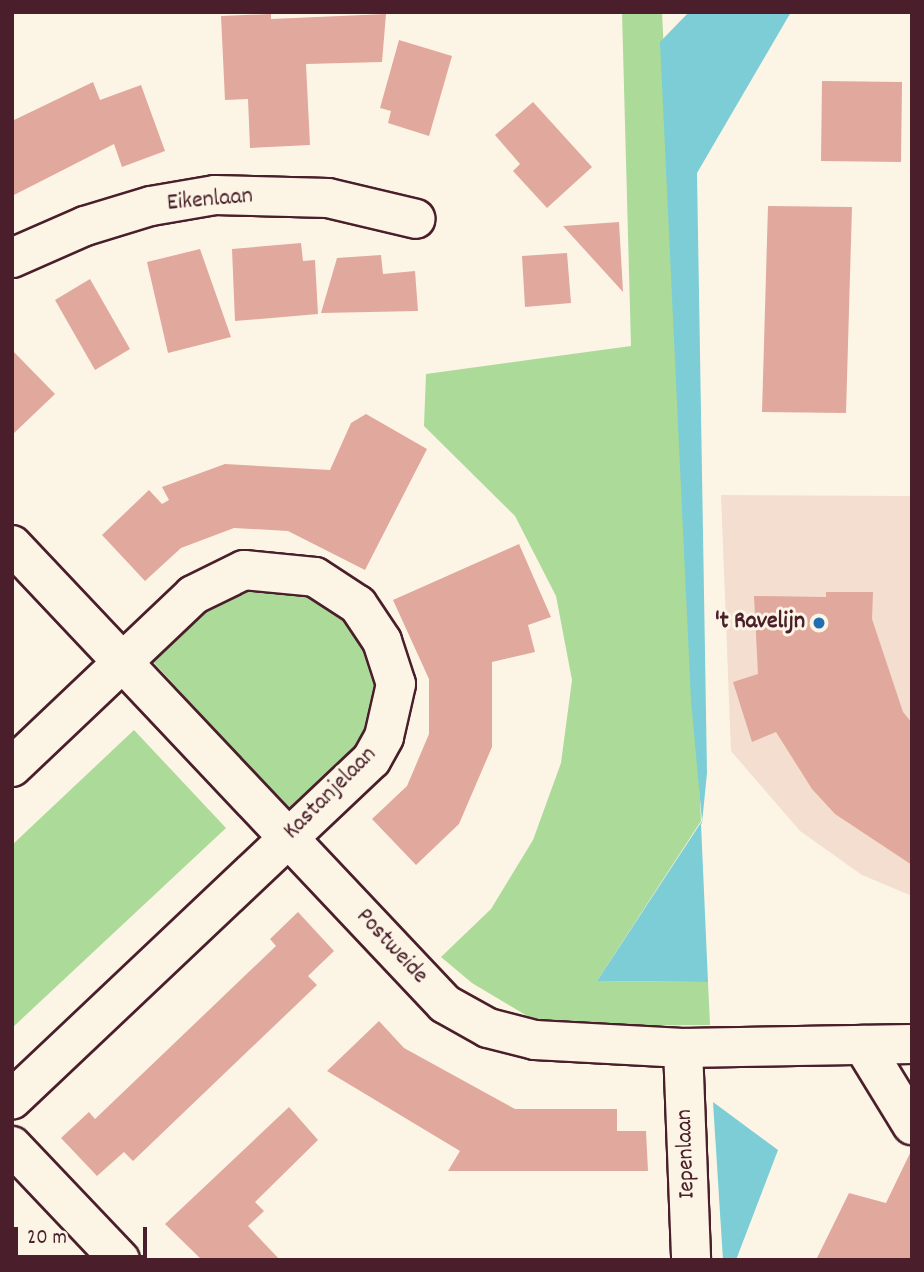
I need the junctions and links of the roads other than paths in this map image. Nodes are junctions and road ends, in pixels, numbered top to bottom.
1 (416, 219) dead end
2 (12, 258) edge
3 (12, 545) edge
4 (122, 662) junction
5 (12, 767) edge
6 (288, 837) junction
7 (912, 1044) edge
8 (863, 1045) junction
9 (682, 1048) junction
10 (12, 1099) edge
11 (912, 1125) edge
12 (12, 1146) edge
13 (120, 1260) edge
14 (691, 1260) edge

1 - 2 street, Eikenlaan
3 - 4 street, Postweide
4 - 5 street, Kastanjelaan
4 - 6 street, Postweide
4 - 6 street, Kastanjelaan
6 - 9 street, Postweide
6 - 10 street, Kastanjelaan
7 - 8 street, Postweide
8 - 9 street, Postweide
8 - 11 street
9 - 14 street, Iepenlaan
12 - 13 street

